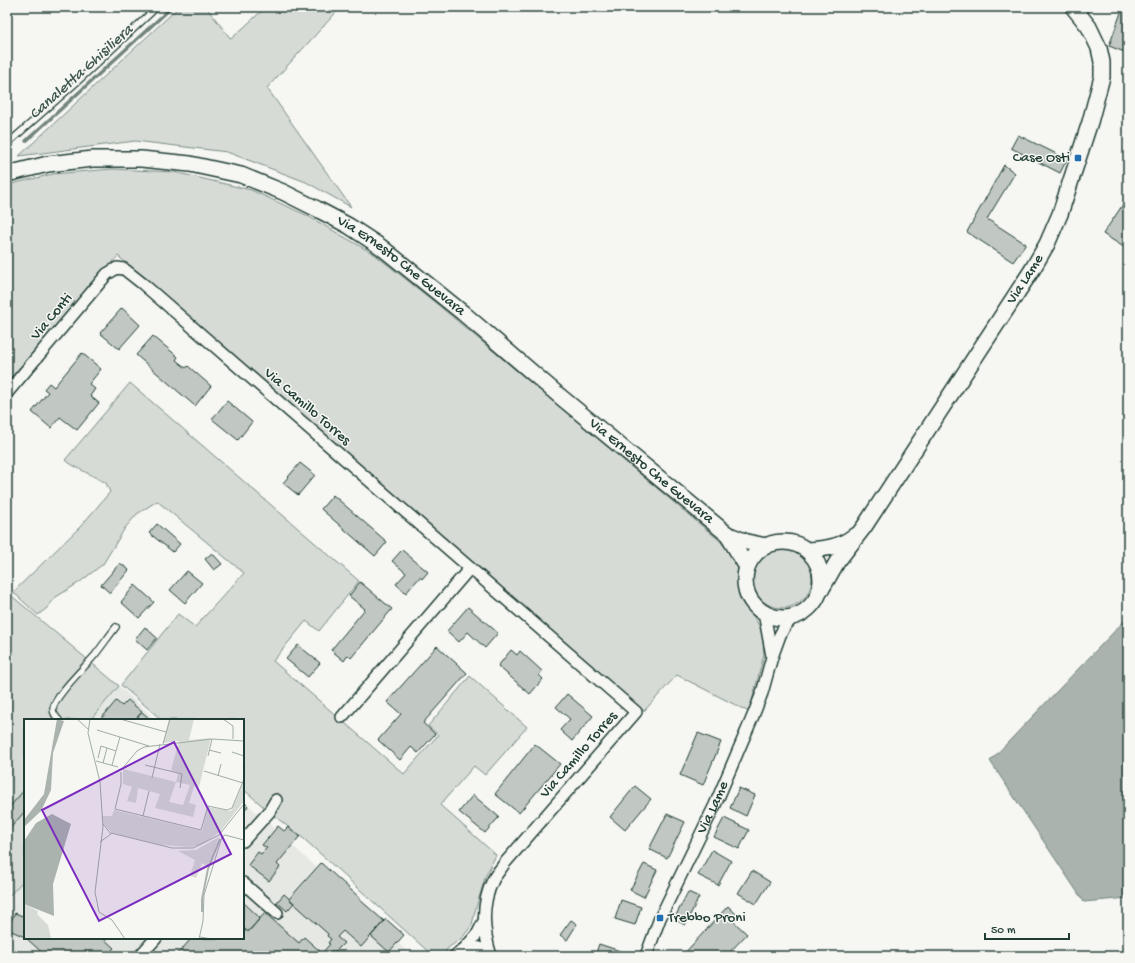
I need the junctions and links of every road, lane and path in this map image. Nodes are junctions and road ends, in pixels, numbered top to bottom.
1 (157, 7) edge
2 (1073, 7) edge
3 (7, 144) edge
4 (7, 174) edge
5 (124, 270) joint
6 (7, 393) edge
7 (864, 527) junction
8 (727, 534) junction
9 (766, 546) junction
10 (808, 550) junction
11 (747, 567) junction
12 (470, 568) junction
13 (821, 590) junction
14 (764, 613) junction
15 (793, 617) junction
16 (116, 627) dead end
17 (772, 657) junction
18 (342, 717) dead end
19 (58, 719) edge
20 (276, 800) dead end
21 (244, 840) edge
22 (244, 884) edge
23 (277, 913) dead end
24 (484, 921) junction
25 (155, 939) edge
26 (465, 948) junction
27 (140, 956) edge
28 (455, 956) edge
29 (491, 956) edge
30 (646, 956) edge

1 - 3 lane
2 - 7 street, Via Lame
4 - 8 street, Via Ernesto Che Guevara
5 - 6 street, Via Conti
5 - 12 street, Via Camillo Torres
7 - 10 street, Via Lame
7 - 13 street, Via Lame
8 - 9 street, Via Ernesto Che Guevara
8 - 11 street, Via Ernesto Che Guevara
9 - 10 street
9 - 11 street
10 - 13 street
11 - 14 street
12 - 18 street
12 - 24 street, Via Camillo Torres
13 - 15 street
14 - 15 street
14 - 17 street, Via Lame
15 - 17 street, Via Lame
16 - 19 lane
17 - 30 street, Via Lame
20 - 21 street
22 - 23 street
24 - 26 street, Via Camillo Torres
24 - 29 street, Via Camillo Torres
25 - 27 street
26 - 28 street, Via Camillo Torres
26 - 29 street

